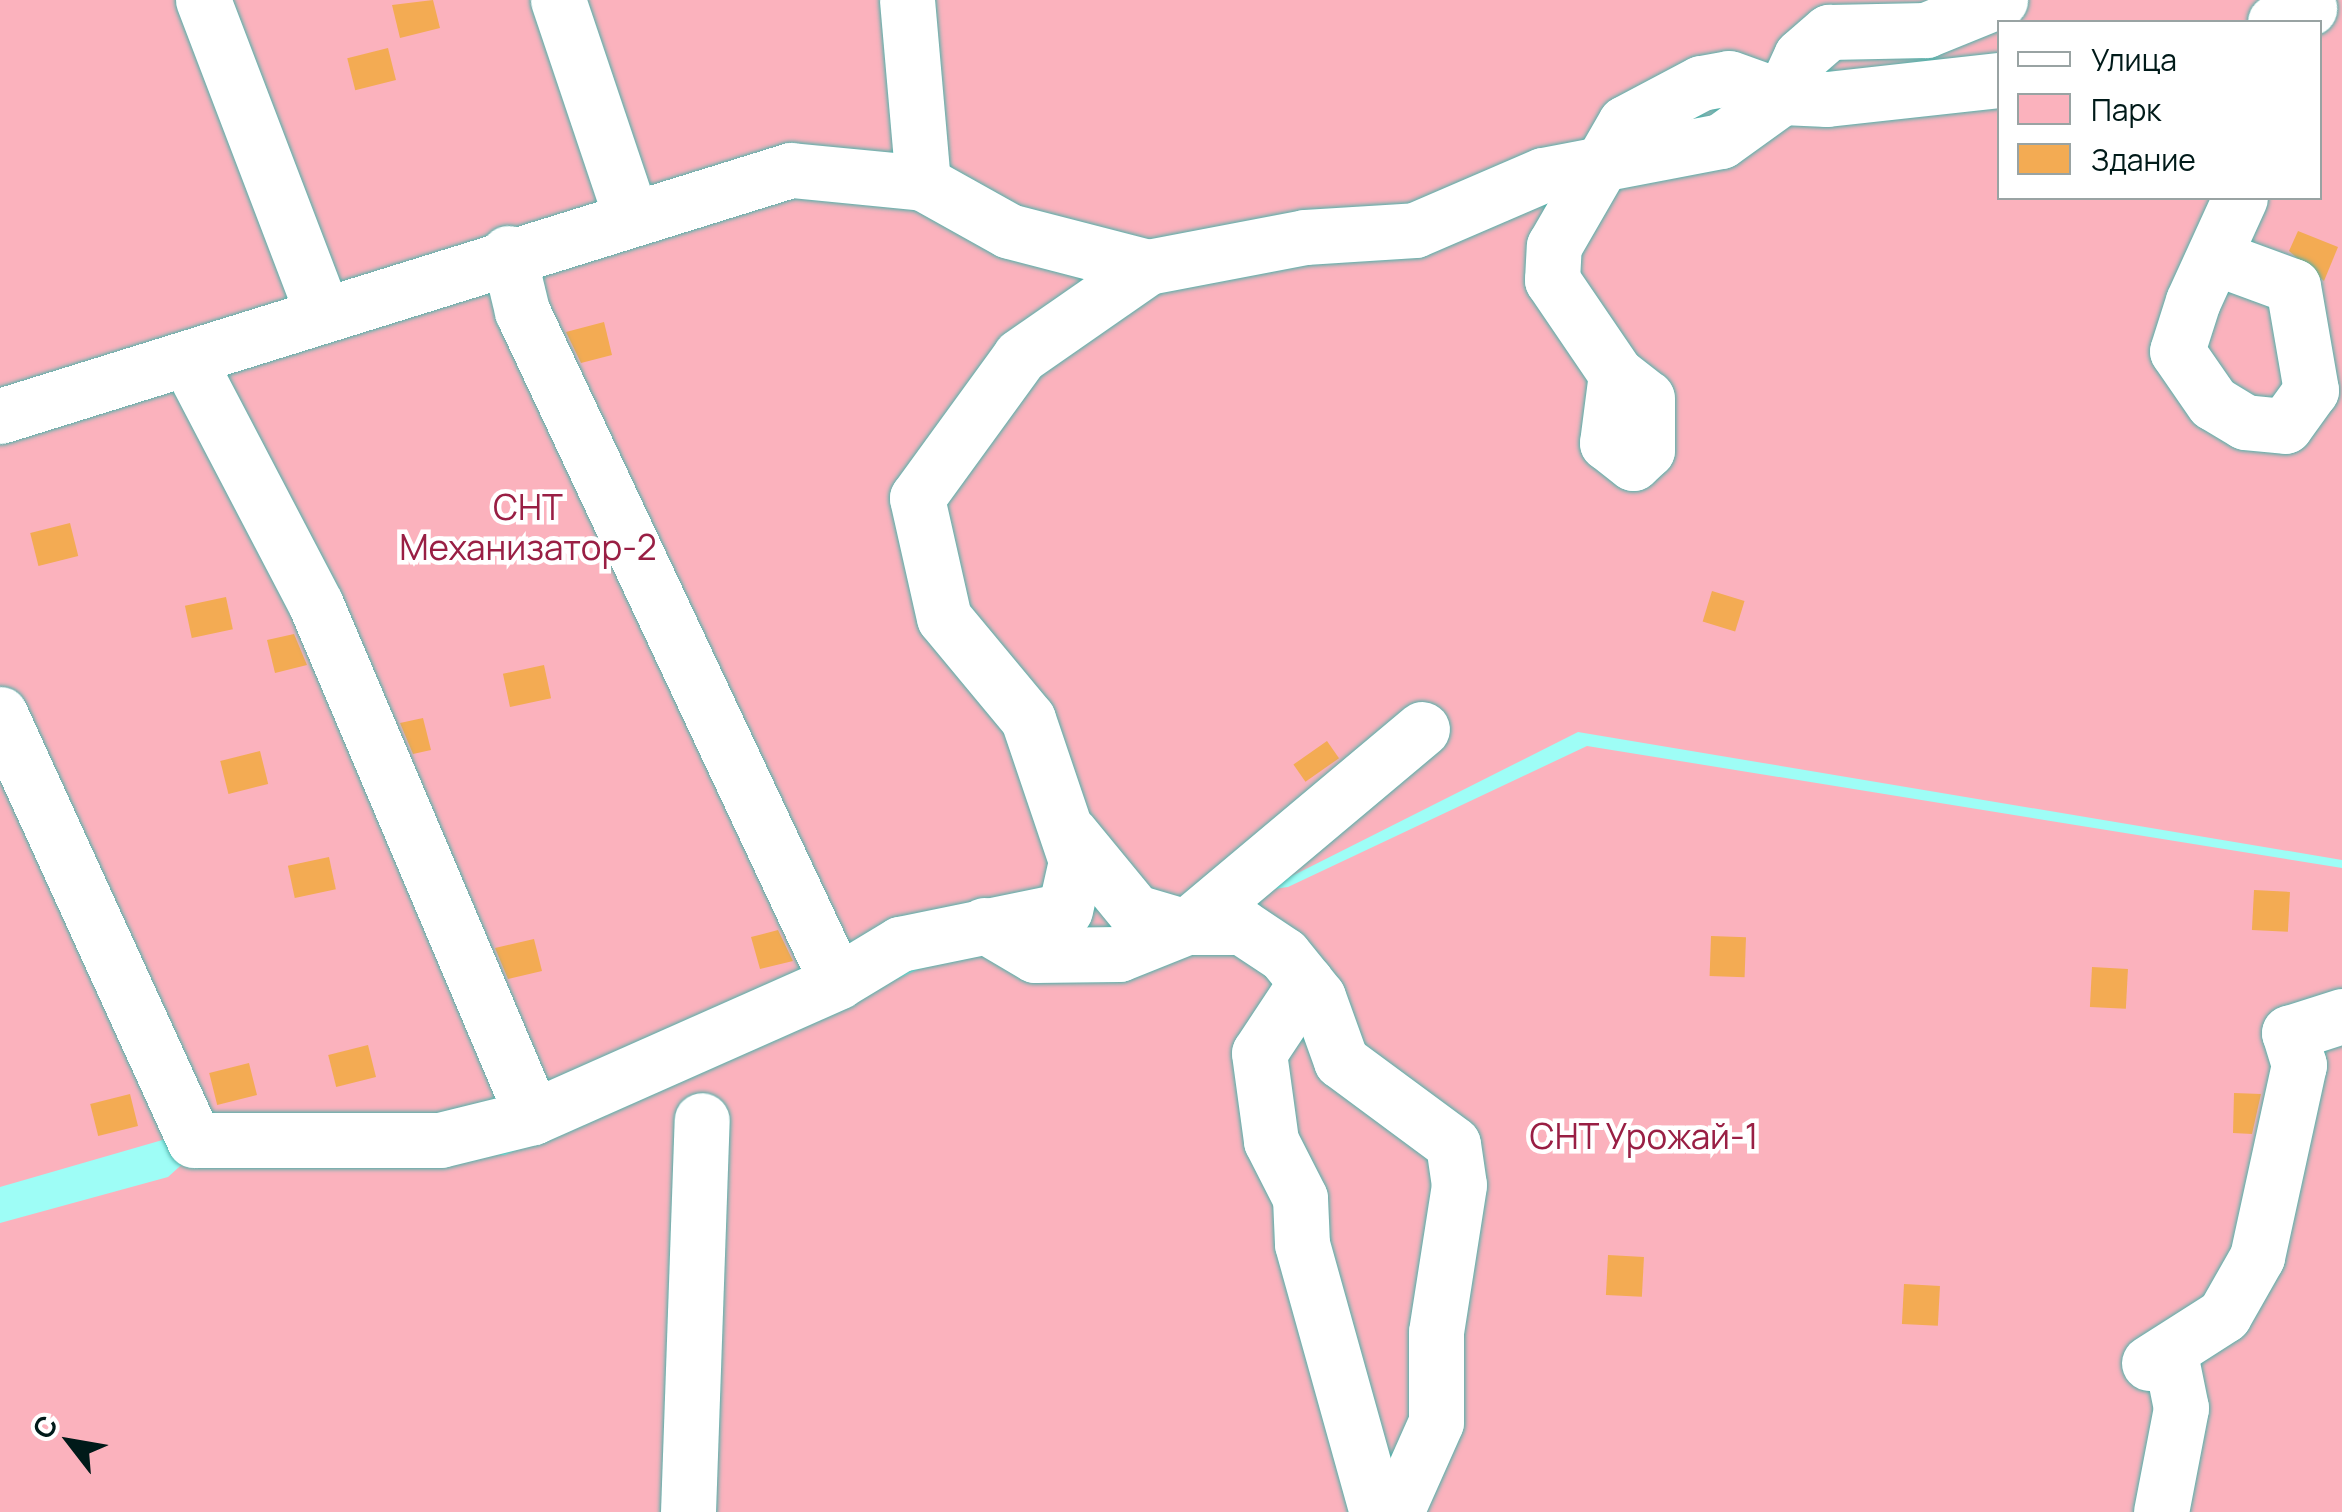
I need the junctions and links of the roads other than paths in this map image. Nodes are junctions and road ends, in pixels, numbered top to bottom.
1 (203, 0) edge
2 (558, 0) edge
3 (908, 0) edge
4 (2004, 2) edge
5 (1997, 80) edge
6 (1782, 97) junction
7 (1598, 163) junction
8 (923, 183) junction
9 (2239, 200) edge
10 (631, 217) junction
11 (508, 253) junction
12 (2214, 257) dead end
13 (1148, 267) junction
14 (323, 314) junction
15 (188, 360) junction
16 (1616, 374) dead end
17 (1, 412) edge
18 (0, 714) edge
19 (1422, 730) dead end
20 (1062, 822) junction
21 (984, 925) junction
22 (1186, 928) junction
23 (837, 982) junction
24 (1306, 982) junction
25 (2342, 1016) edge
26 (534, 1118) junction
27 (702, 1120) dead end
28 (688, 1512) edge
29 (1378, 1512) edge
30 (1396, 1512) edge
31 (2162, 1512) edge

1 - 14 street
2 - 10 street
3 - 8 street
4 - 6 street
5 - 6 street
6 - 7 street
7 - 13 street
7 - 16 street
8 - 10 street
8 - 13 street
9 - 12 street
10 - 11 street
11 - 14 street
11 - 23 street
13 - 20 street
14 - 15 street
15 - 17 street
15 - 26 street
18 - 26 street
19 - 22 street
20 - 21 street
20 - 22 street
21 - 22 street
21 - 23 street
22 - 24 street
23 - 26 street
24 - 29 street
24 - 30 street
25 - 31 street
27 - 28 street

